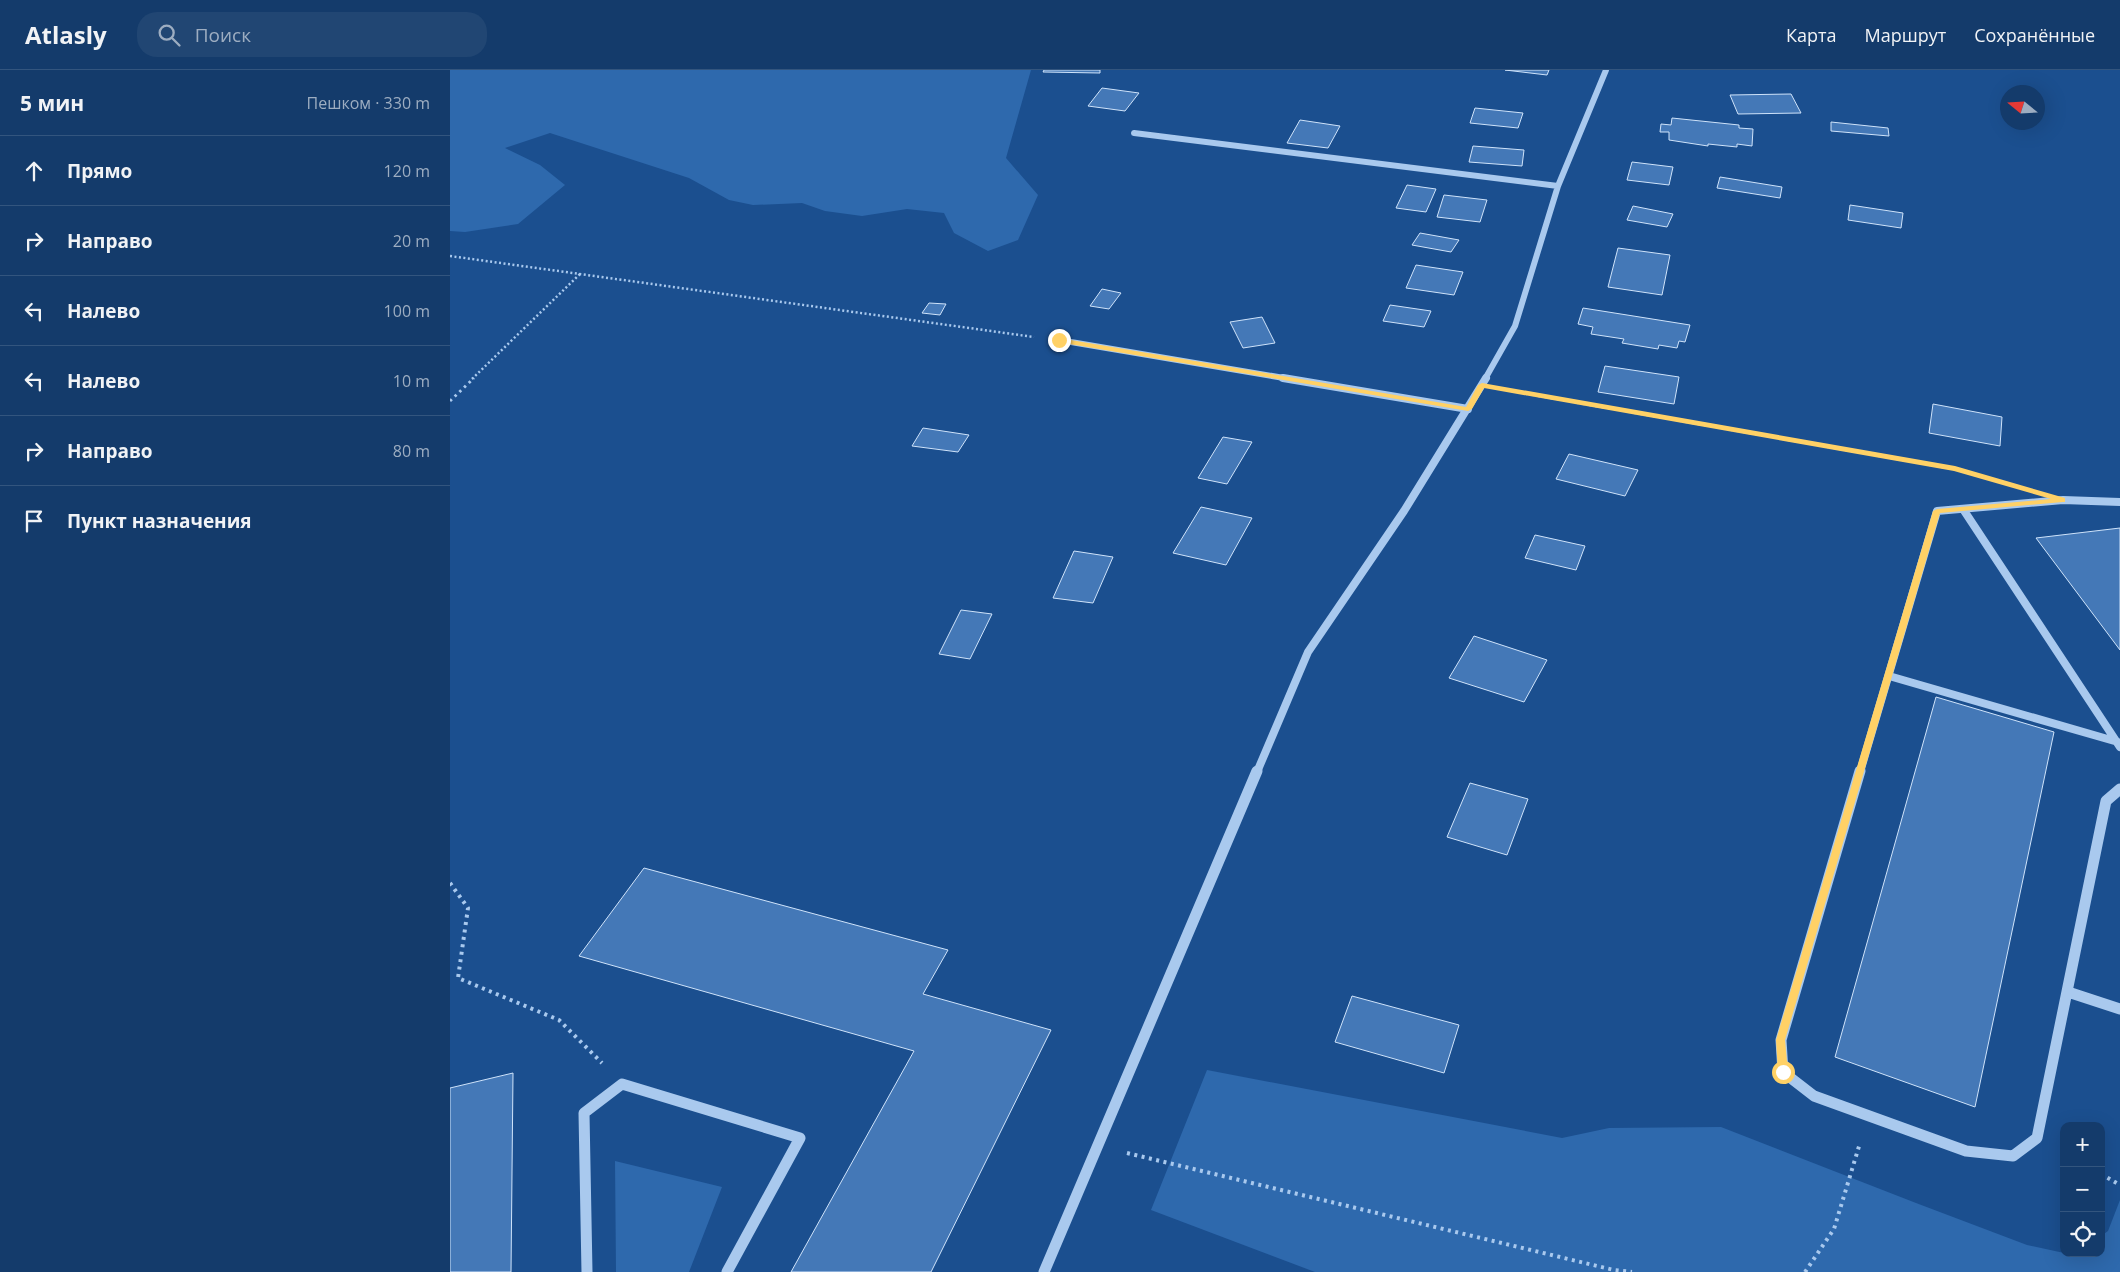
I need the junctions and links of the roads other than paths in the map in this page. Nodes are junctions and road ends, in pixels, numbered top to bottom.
1 (1606, 70) edge
2 (1134, 133) dead end
3 (1558, 186) junction
4 (1059, 340) road end
5 (1468, 409) junction
6 (2120, 502) edge
7 (1963, 509) junction
8 (1888, 676) junction
9 (2119, 745) edge
10 (2120, 789) edge
11 (2068, 992) junction
12 (2120, 1009) edge
13 (587, 1272) edge
14 (727, 1272) edge
15 (1044, 1272) edge

1 - 3 street
2 - 3 street
3 - 5 street
4 - 5 street
5 - 15 street
6 - 7 street
7 - 8 street
7 - 9 street
8 - 9 street
8 - 11 street
10 - 11 street
11 - 12 lane
13 - 14 street

